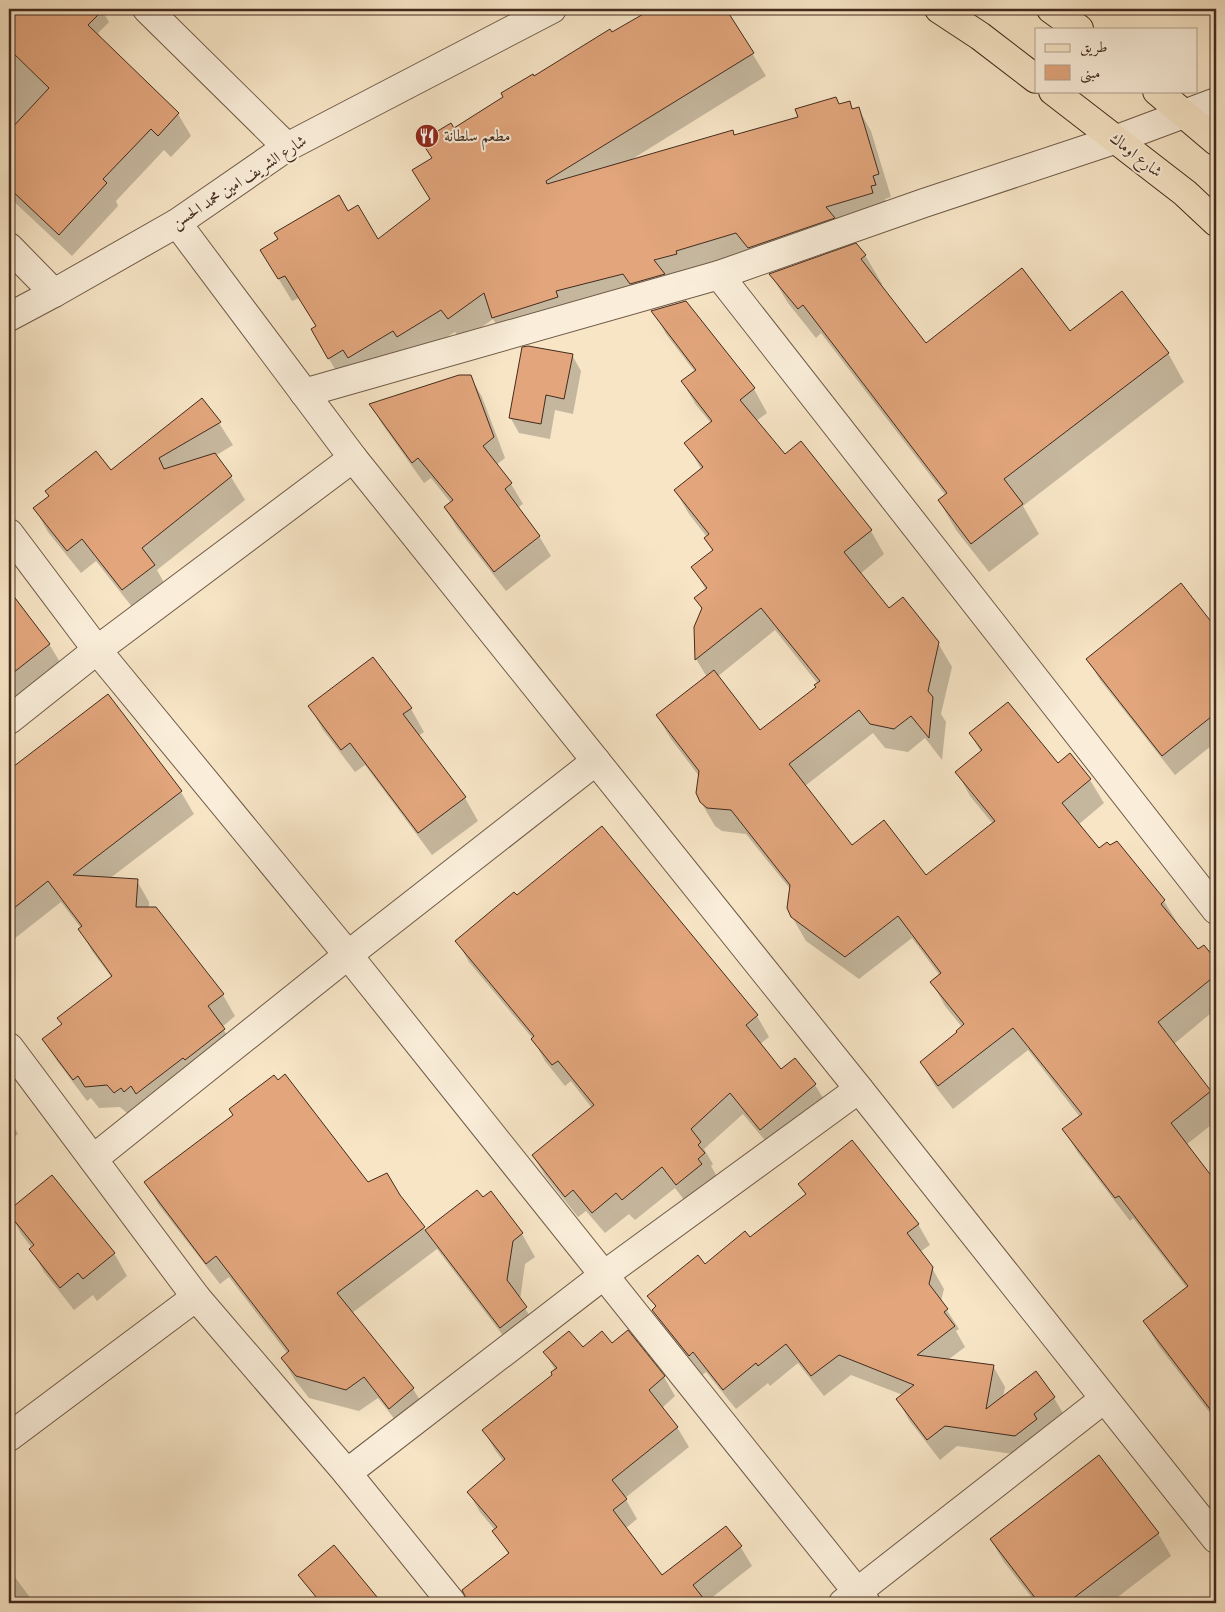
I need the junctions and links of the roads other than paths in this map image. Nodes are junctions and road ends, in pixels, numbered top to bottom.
1 (147, 9) edge
2 (552, 9) edge
3 (939, 9) edge
4 (1051, 9) edge
5 (1078, 28) edge
6 (1035, 78) edge
7 (1054, 92) edge
8 (1159, 92) edge
9 (1216, 102) edge
10 (1185, 114) junction
11 (1117, 140) junction
12 (1216, 141) edge
13 (287, 147) junction
14 (177, 222) junction
15 (1216, 222) edge
16 (9, 247) edge
17 (719, 275) junction
18 (54, 293) junction
19 (9, 317) edge
20 (304, 393) junction
21 (353, 458) junction
22 (9, 534) edge
23 (97, 650) junction
24 (9, 720) edge
25 (596, 760) junction
26 (1216, 910) edge
27 (348, 955) junction
28 (9, 1047) edge
29 (859, 1089) junction
30 (93, 1159) junction
31 (604, 1275) junction
32 (196, 1296) junction
33 (1104, 1399) junction
34 (9, 1437) edge
35 (347, 1473) junction
36 (1216, 1539) edge
37 (856, 1600) edge
38 (452, 1603) edge

1 - 13 street
2 - 13 street, شارع الشريف امين محمد الحسن
3 - 6 main road
4 - 5 main road
7 - 11 main road, شارع اوماك
8 - 10 main road
9 - 10 street
10 - 11 street
10 - 12 main road
11 - 15 main road, شارع اوماك
11 - 17 street
13 - 14 street, شارع الشريف امين محمد الحسن
14 - 18 street, شارع الشريف امين محمد الحسن
14 - 20 street
16 - 18 street
17 - 20 street
17 - 26 street
18 - 19 street, شارع الشريف امين محمد الحسن
20 - 21 street
21 - 23 street
21 - 25 street
22 - 23 street
23 - 24 street
23 - 27 street
25 - 27 street
25 - 29 street
27 - 30 street
27 - 31 street
28 - 30 street
29 - 31 street
29 - 33 street
30 - 32 street
31 - 35 street
31 - 37 street
32 - 34 street
32 - 35 street
33 - 36 street
33 - 37 street
35 - 38 street

